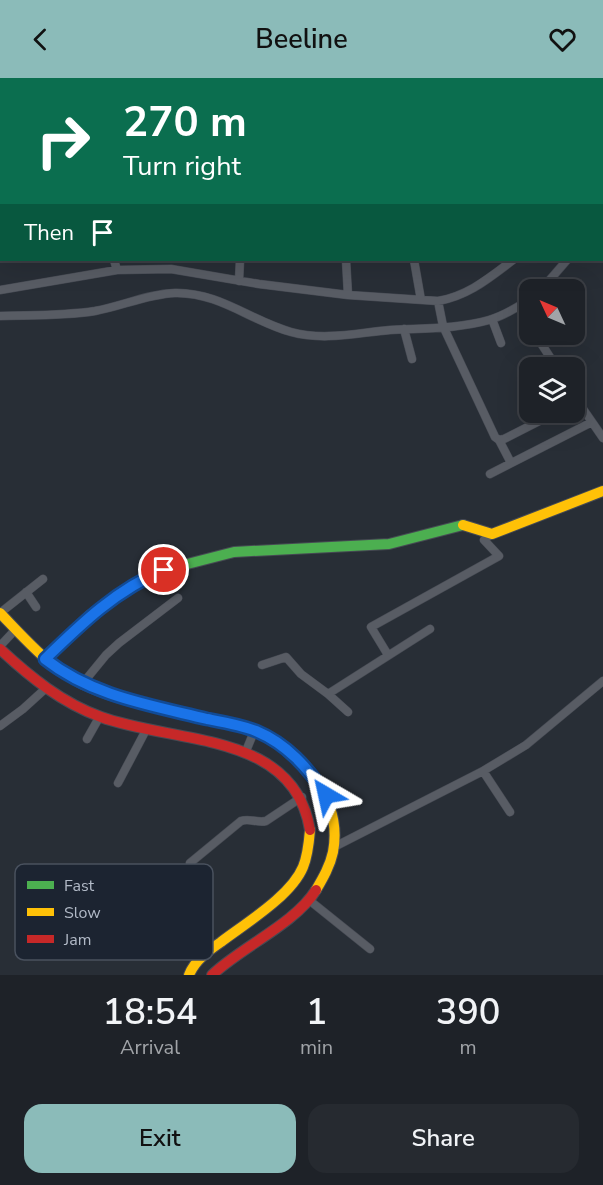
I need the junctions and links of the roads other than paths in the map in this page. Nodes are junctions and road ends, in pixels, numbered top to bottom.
1 (114, 261) edge
2 (240, 261) edge
3 (346, 261) edge
4 (414, 261) edge
5 (512, 261) edge
6 (566, 261) edge
7 (117, 270) junction
8 (551, 279) edge
9 (239, 281) junction
10 (0, 290) edge
11 (348, 295) junction
12 (421, 300) junction
13 (438, 301) junction
14 (519, 306) edge
15 (0, 316) edge
16 (441, 319) junction
17 (492, 319) junction
18 (404, 329) junction
19 (501, 343) dead end
20 (412, 359) dead end
21 (585, 413) edge
22 (592, 422) junction
23 (534, 423) edge
24 (603, 438) edge
25 (499, 440) junction
26 (510, 464) junction
27 (490, 474) dead end
28 (603, 491) edge
29 (492, 534) junction
30 (43, 579) dead end
31 (26, 592) junction
32 (178, 598) dead end
33 (36, 607) dead end
34 (0, 613) edge
35 (430, 629) dead end
36 (6, 641) edge
37 (388, 655) junction
38 (45, 659) junction
39 (262, 665) dead end
40 (603, 681) edge
41 (83, 683) junction
42 (45, 689) junction
43 (328, 694) junction
44 (348, 712) dead end
45 (100, 716) junction
46 (0, 726) edge
47 (146, 730) junction
48 (254, 732) junction
49 (87, 739) dead end
50 (247, 748) junction
51 (483, 771) junction
52 (118, 783) dead end
53 (302, 797) junction
54 (510, 812) dead end
55 (339, 845) junction
56 (190, 863) dead end
57 (311, 902) junction
58 (213, 948) edge
59 (370, 949) dead end
60 (197, 960) edge
61 (189, 975) edge
62 (212, 975) edge

1 - 7 street
2 - 9 street
3 - 11 street
4 - 12 street
5 - 13 street
6 - 8 street
7 - 9 street
7 - 10 street
9 - 11 street
11 - 12 street
12 - 13 street
13 - 16 street
14 - 17 street
15 - 18 street
16 - 17 street
16 - 18 street
16 - 25 street
17 - 19 street
18 - 20 street
21 - 22 street
22 - 24 street
22 - 26 street
23 - 25 street
25 - 26 street
26 - 27 street
28 - 29 street
29 - 37 street
29 - 38 street
30 - 31 street
31 - 33 street
31 - 34 street
32 - 41 street
34 - 36 street
35 - 37 street
36 - 38 street
36 - 42 street
37 - 43 street
38 - 41 street
39 - 43 street
40 - 51 street
41 - 48 street
42 - 45 street
42 - 46 street
43 - 44 street
45 - 47 street
45 - 49 street
47 - 50 street
47 - 52 street
48 - 50 street
48 - 55 street
50 - 53 street
51 - 54 street
51 - 55 street
53 - 56 street
53 - 58 street
55 - 57 street
57 - 59 street
57 - 62 street
60 - 61 street

